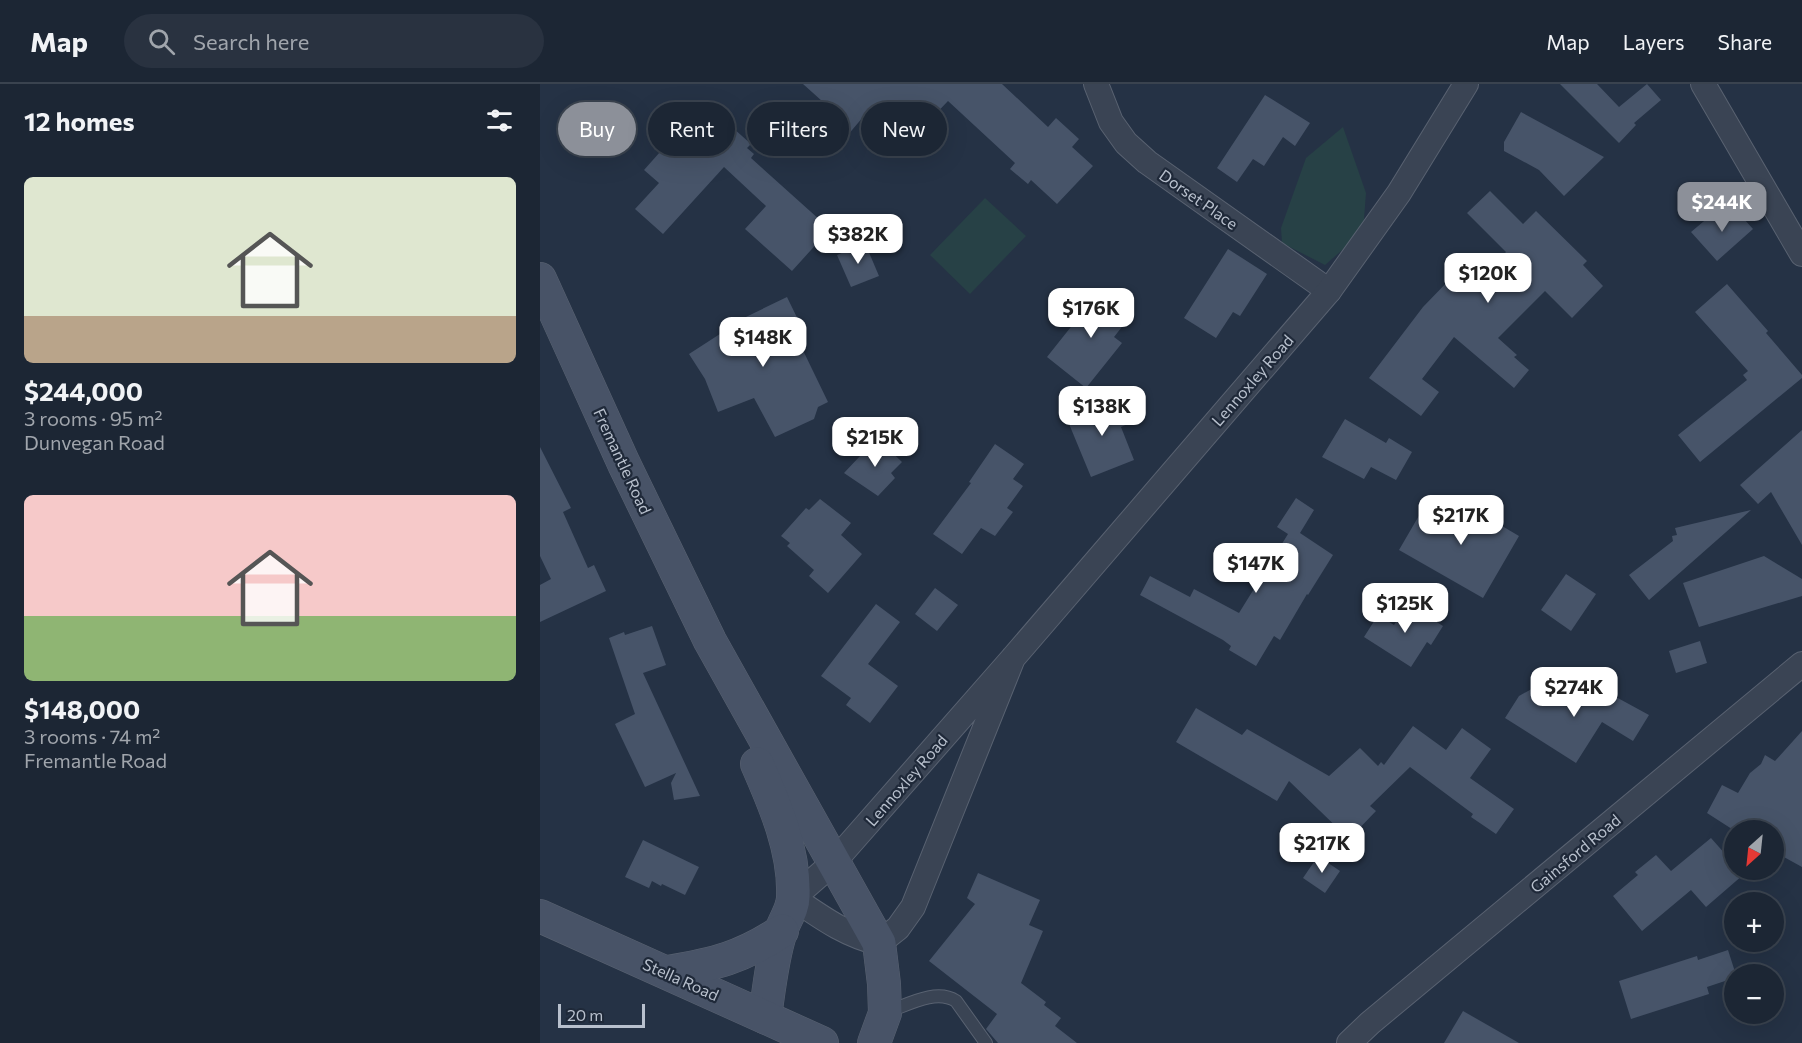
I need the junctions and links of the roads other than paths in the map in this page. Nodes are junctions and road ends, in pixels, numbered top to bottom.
1 (1096, 84) edge
2 (1466, 84) edge
3 (1703, 84) edge
4 (1802, 254) edge
5 (540, 279) edge
6 (1329, 291) junction
7 (710, 641) junction
8 (1013, 658) junction
9 (1802, 664) edge
10 (833, 863) junction
11 (793, 898) junction
12 (540, 916) edge
13 (782, 931) junction
14 (879, 943) junction
15 (668, 972) junction
16 (885, 1013) junction
17 (765, 1017) junction
18 (822, 1043) edge
19 (874, 1043) edge
20 (986, 1043) edge
21 (1349, 1043) edge

1 - 6 street, Dorset Place
2 - 6 street, Lennoxley Road
3 - 4 street
5 - 7 street, Fremantle Road
6 - 8 street, Lennoxley Road
7 - 10 street, Fremantle Road
7 - 11 street, Fremantle Road
8 - 10 street, Lennoxley Road
8 - 14 street, Lennoxley Road
9 - 21 street, Gainsford Road
10 - 11 street, Lennoxley Road
10 - 14 street, Fremantle Road
11 - 13 street
11 - 14 street
12 - 15 street, Stella Road
13 - 15 street
13 - 17 street
14 - 16 street
15 - 17 street, Stella Road
16 - 19 street
16 - 20 lane
17 - 18 street, Stella Road

